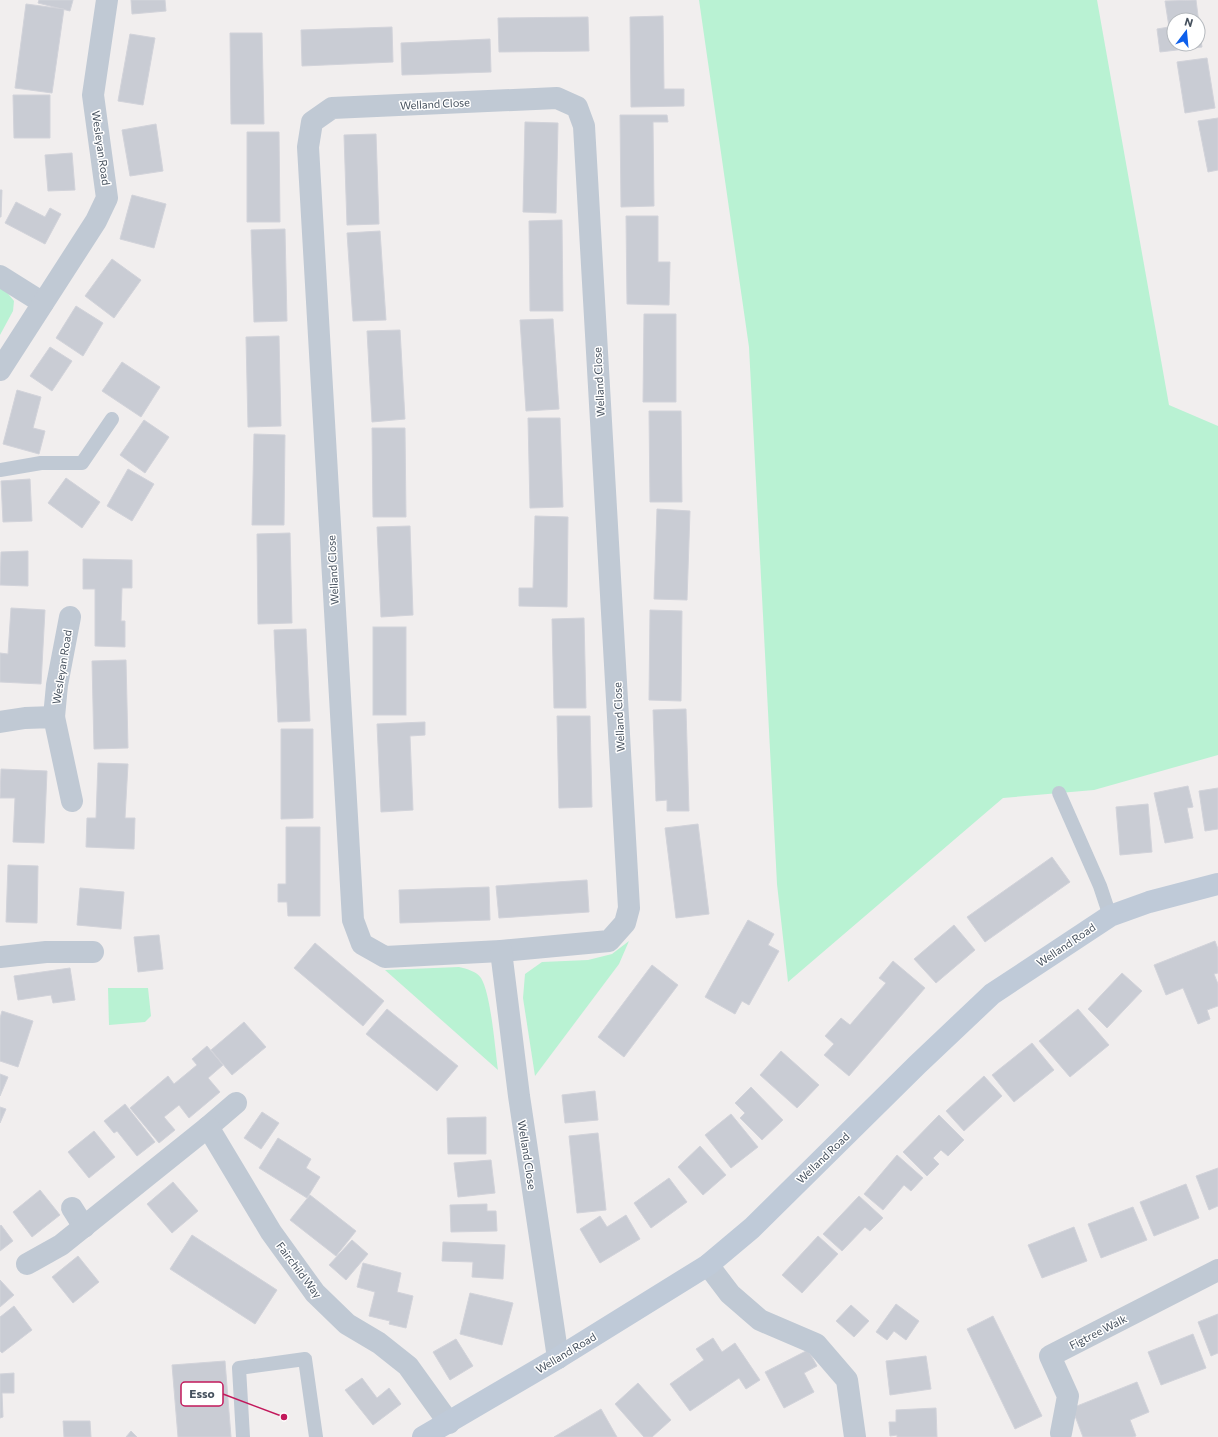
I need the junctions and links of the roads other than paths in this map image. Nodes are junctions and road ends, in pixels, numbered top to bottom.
1 (107, 0) edge
2 (0, 276) edge
3 (43, 303) junction
4 (0, 370) edge
5 (112, 419) dead end
6 (0, 470) edge
7 (70, 617) dead end
8 (54, 717) junction
9 (0, 722) edge
10 (1058, 793) dead end
11 (72, 801) dead end
12 (1218, 884) edge
13 (1110, 916) junction
14 (501, 951) junction
15 (93, 952) dead end
16 (0, 957) edge
17 (236, 1103) dead end
18 (208, 1127) junction
19 (72, 1208) dead end
20 (84, 1227) junction
21 (26, 1264) dead end
22 (708, 1265) junction
23 (1218, 1270) edge
24 (558, 1358) junction
25 (449, 1423) junction
26 (1061, 1433) dead end
27 (243, 1437) edge
28 (316, 1437) edge
29 (423, 1437) edge
30 (855, 1437) edge

1 - 3 street, Wesleyan Road
2 - 3 street
3 - 4 street, Wesleyan Road
5 - 6 lane
7 - 8 street, Wesleyan Road
8 - 9 street, Wesleyan Road
8 - 11 street, Wesleyan Road
10 - 13 lane
12 - 13 street, Welland Road
13 - 22 street, Welland Road
14 - 14 street, Welland Close
14 - 24 street, Welland Close
15 - 16 street
17 - 18 street
18 - 20 street
18 - 25 street, Fairchild Way
19 - 20 street
20 - 21 street
22 - 24 street, Welland Road
22 - 30 street
23 - 26 street, Figtree Walk
24 - 25 street, Welland Road
25 - 29 street, Welland Road
27 - 28 lane

